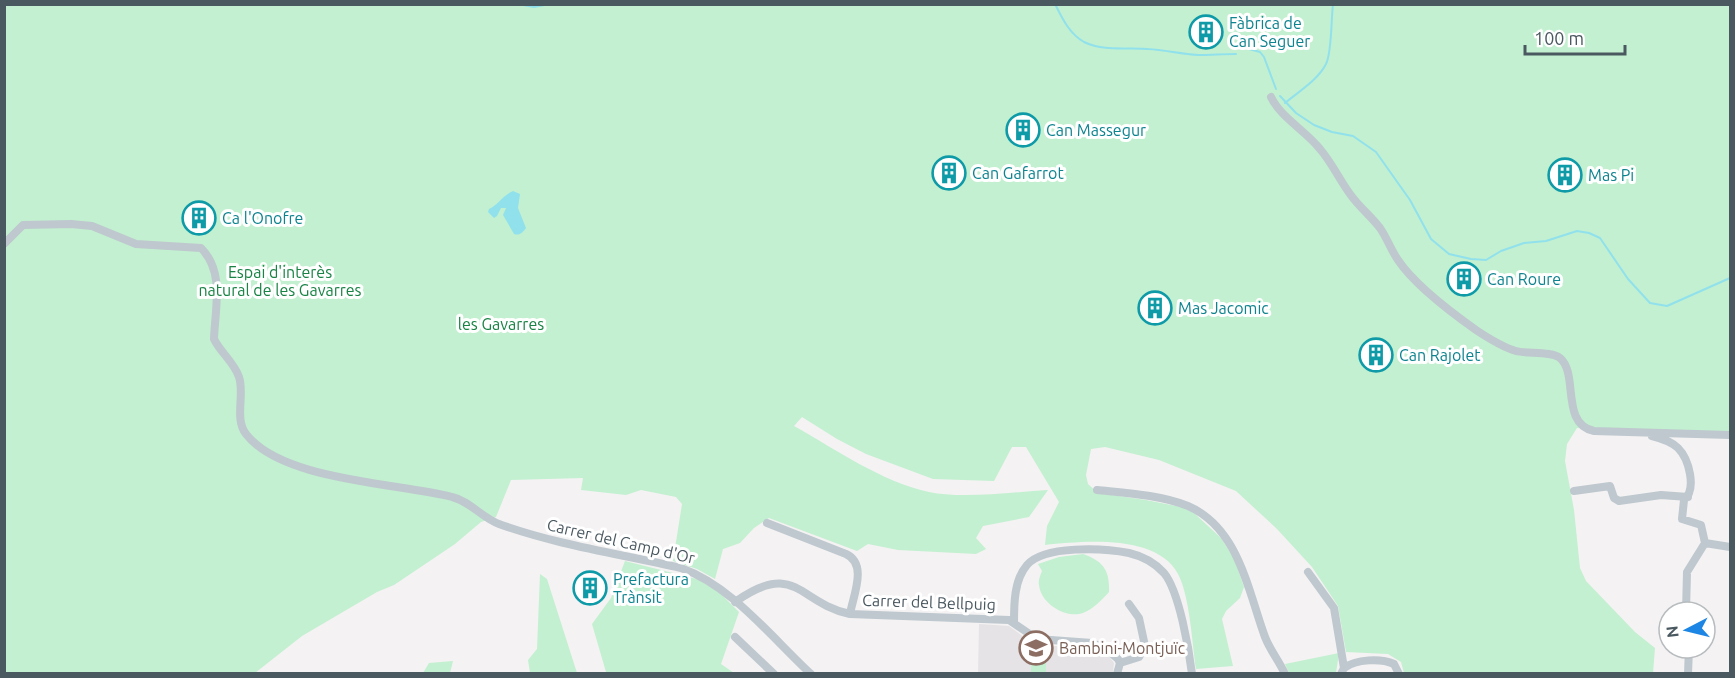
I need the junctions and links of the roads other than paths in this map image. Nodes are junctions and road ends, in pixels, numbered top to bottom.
1 (1271, 97) dead end
2 (4, 244) edge
3 (1629, 432) junction
4 (1731, 435) edge
5 (1097, 490) dead end
6 (1574, 490) dead end
7 (1688, 497) junction
8 (766, 524) dead end
9 (1705, 543) junction
10 (1731, 547) edge
11 (1308, 572) dead end
12 (1686, 600) edge
13 (735, 602) junction
14 (1129, 604) dead end
15 (850, 614) junction
16 (1014, 622) junction
17 (735, 637) dead end
18 (1120, 663) junction
19 (1342, 671) edge
20 (774, 674) edge
21 (811, 674) edge
22 (1118, 674) edge
23 (1192, 674) edge
24 (1285, 674) edge
25 (1399, 674) edge

1 - 3 street
2 - 13 street, Carrer del Camp d'Or
3 - 4 street
3 - 7 street
5 - 24 street
6 - 7 street
7 - 9 street
8 - 15 street
9 - 10 street
9 - 12 street
11 - 19 street
13 - 15 street, Carrer del Bellpuig
13 - 21 street, Carrer del Camp d'Or
14 - 18 street
15 - 16 street, Carrer del Bellpuig
16 - 18 street, Carrer del Bellpuig
16 - 23 street
17 - 20 street
18 - 22 street
19 - 25 street

